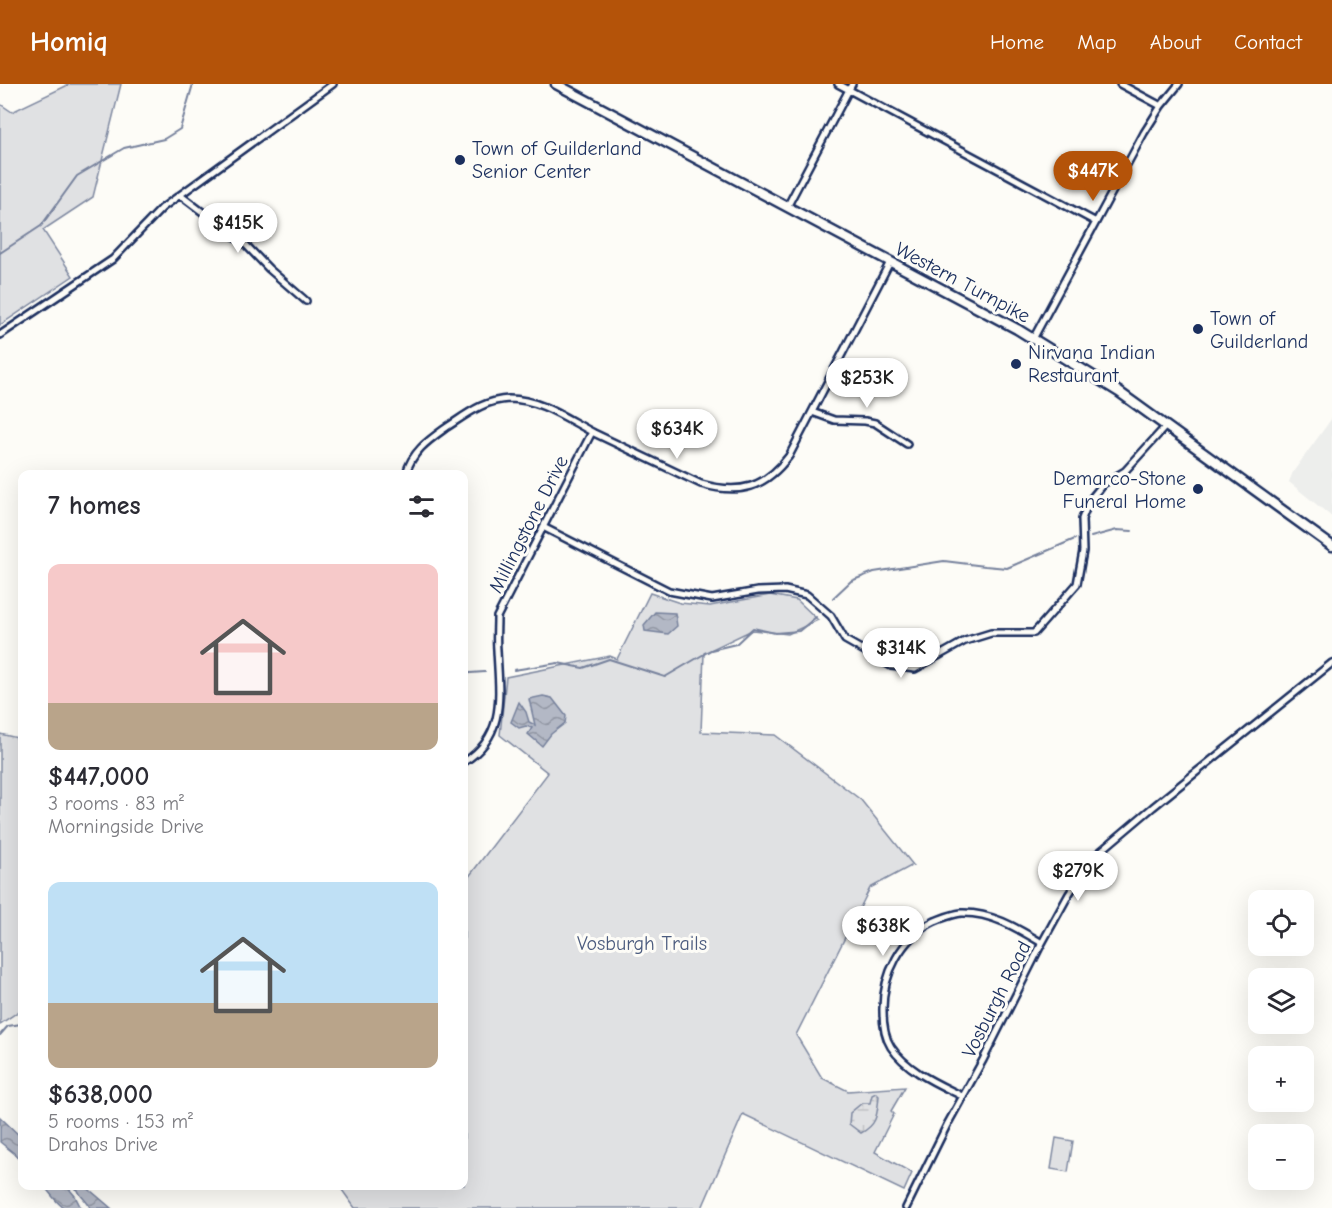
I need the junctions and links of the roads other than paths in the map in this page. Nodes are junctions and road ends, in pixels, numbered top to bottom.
1 (333, 84) edge
2 (556, 84) edge
3 (838, 84) edge
4 (1120, 84) edge
5 (1179, 84) edge
6 (850, 87) edge
7 (1161, 105) junction
8 (180, 195) junction
9 (787, 207) junction
10 (1096, 222) junction
11 (890, 262) junction
12 (306, 301) dead end
13 (0, 336) edge
14 (1033, 339) junction
15 (812, 412) junction
16 (1166, 426) junction
17 (592, 432) junction
18 (907, 444) dead end
19 (408, 470) edge
20 (543, 527) junction
21 (1332, 546) edge
22 (1332, 663) edge
23 (468, 760) edge
24 (1042, 943) junction
25 (962, 1096) junction
26 (906, 1208) edge

1 - 8 street
2 - 9 main road, Western Turnpike
3 - 6 street
4 - 7 street
5 - 7 street
6 - 9 street
6 - 10 street
7 - 10 street
8 - 12 street
8 - 13 street
9 - 11 main road, Western Turnpike
10 - 14 street
11 - 14 main road, Western Turnpike
11 - 15 street
14 - 16 main road, Western Turnpike
15 - 17 street
15 - 18 street
16 - 20 street
16 - 21 main road, Western Turnpike
17 - 19 street
17 - 20 street, Millingstone Drive
20 - 23 street, Millingstone Drive
22 - 24 street, Vosburgh Road
24 - 25 street, Vosburgh Road
24 - 25 street
25 - 26 street, Vosburgh Road

